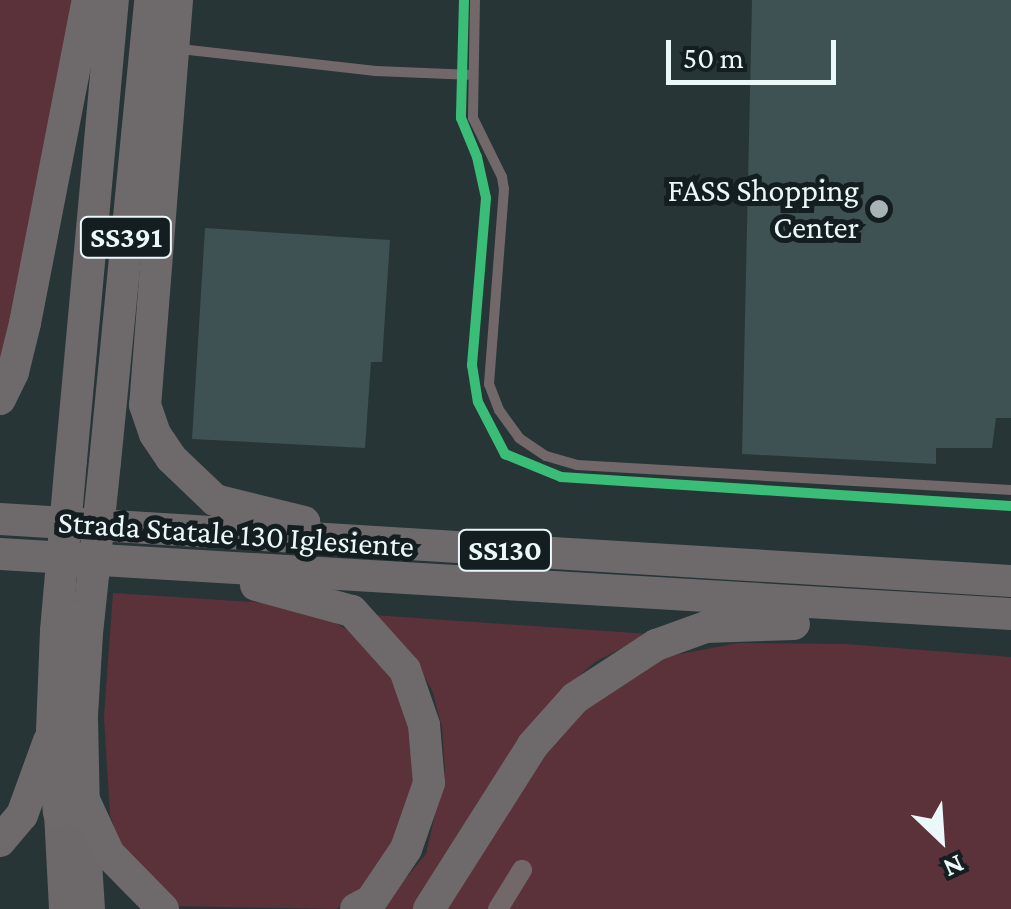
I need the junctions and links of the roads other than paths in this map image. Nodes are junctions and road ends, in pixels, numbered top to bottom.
1 (88, 0) edge
2 (114, 0) edge
3 (150, 0) edge
4 (177, 0) edge
5 (474, 0) edge
6 (176, 49) junction
7 (472, 75) junction
8 (0, 399) edge
9 (1011, 490) edge
10 (0, 519) edge
11 (376, 542) junction
12 (2, 556) edge
13 (188, 566) junction
14 (1011, 581) edge
15 (950, 611) junction
16 (1011, 614) edge
17 (72, 632) junction
18 (52, 732) junction
19 (76, 809) junction
20 (0, 841) edge
21 (522, 870) dead end
22 (64, 909) edge
23 (90, 909) edge
24 (163, 909) edge
25 (356, 909) edge
26 (429, 909) edge
27 (498, 909) edge

1 - 8 highway
2 - 17 highway, SS391, bridge
3 - 17 highway, SS391, bridge
4 - 6 highway
5 - 7 lane
6 - 7 lane
6 - 11 highway
7 - 9 lane
10 - 11 highway, Strada Statale 130 Iglesiente / SS130
11 - 14 highway, Strada Statale 130 Iglesiente / SS130
12 - 13 highway, Strada Statale 130 Iglesiente / SS130
13 - 15 highway, Strada Statale 130 Iglesiente / SS130
13 - 25 highway
15 - 16 highway, Strada Statale 130 Iglesiente / SS130
15 - 26 highway
17 - 18 highway, SS391
17 - 19 highway, SS391
18 - 19 highway, SS391
18 - 20 highway
19 - 22 main road
19 - 23 main road
19 - 24 highway
21 - 27 street

